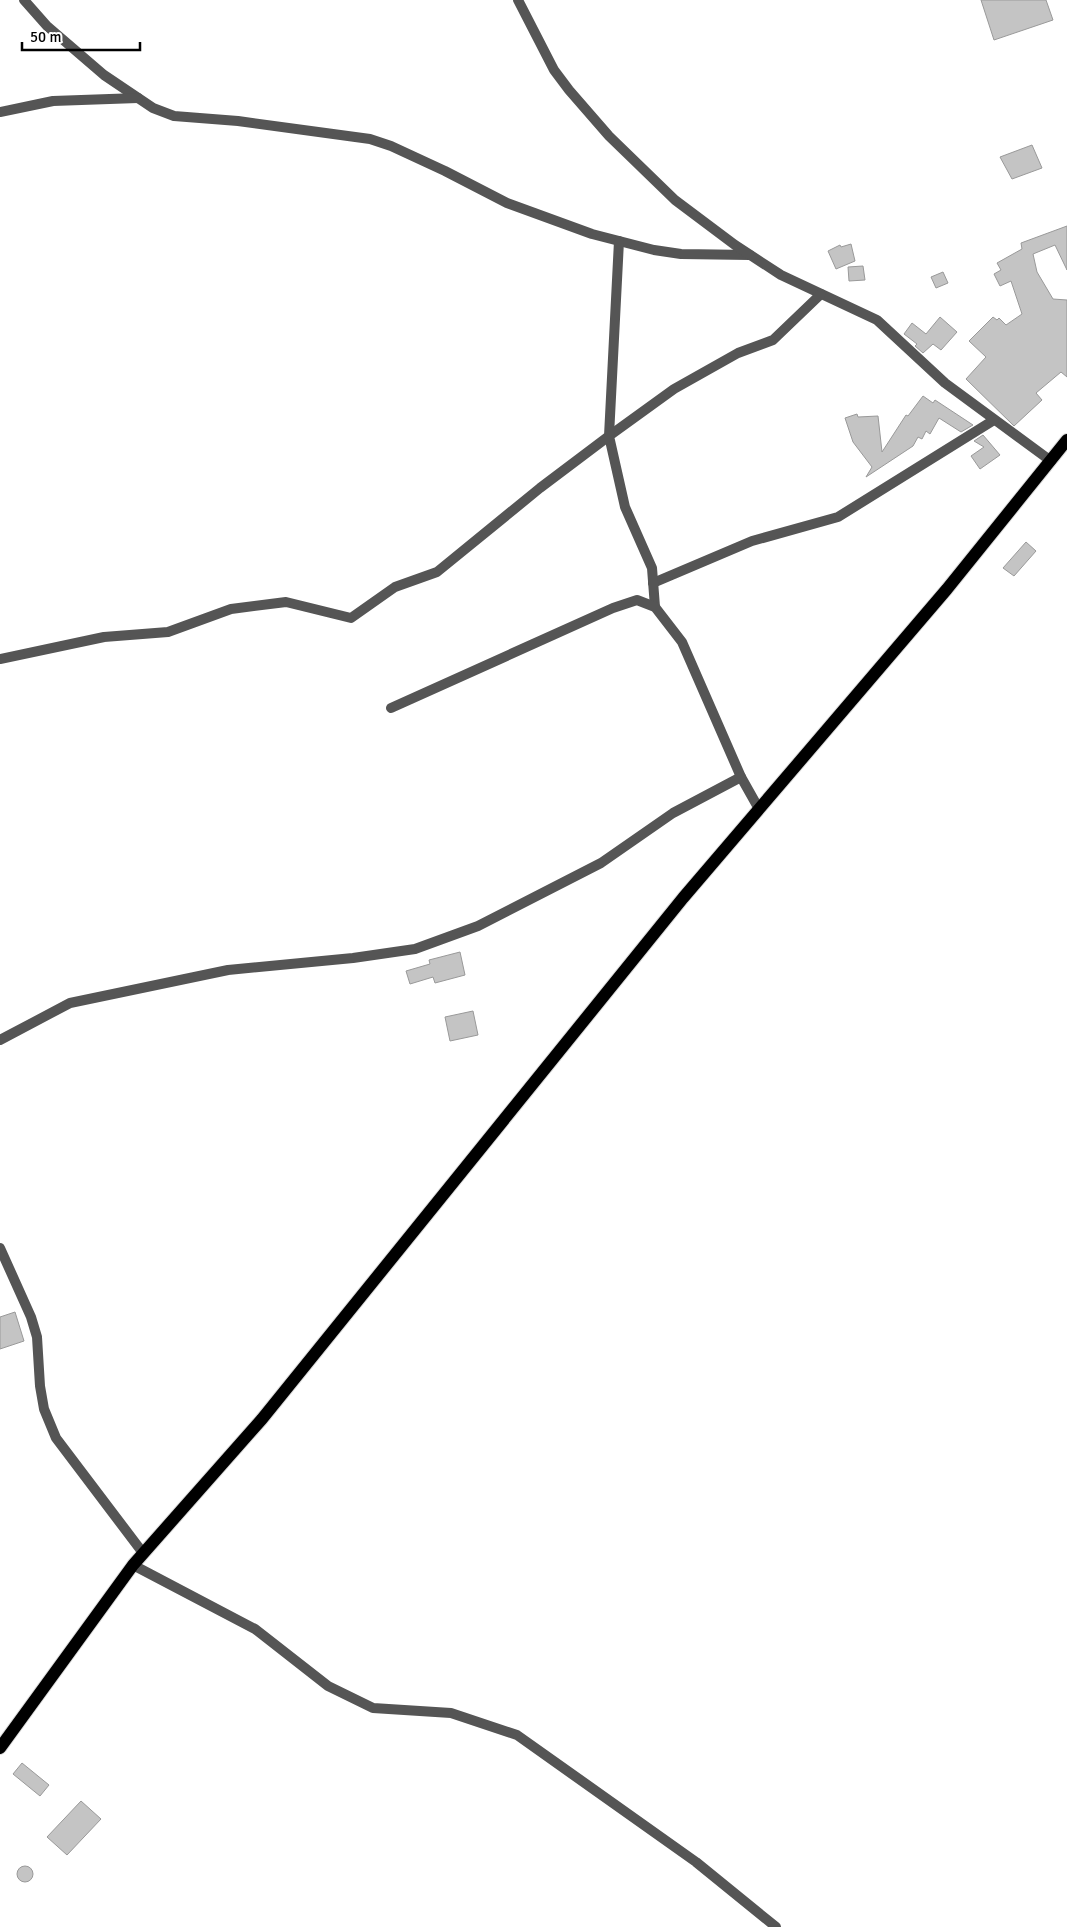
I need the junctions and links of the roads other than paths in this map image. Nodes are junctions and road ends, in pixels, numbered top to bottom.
1 (24, 0) edge
2 (518, 0) edge
3 (138, 98) junction
4 (0, 112) edge
5 (619, 241) junction
6 (750, 255) junction
7 (821, 294) junction
8 (994, 420) junction
9 (609, 436) junction
10 (1067, 440) edge
11 (1051, 462) junction
12 (653, 583) junction
13 (655, 607) junction
14 (0, 659) edge
15 (391, 708) dead end
16 (741, 777) junction
17 (759, 809) junction
18 (0, 1040) edge
19 (0, 1248) edge
20 (143, 1553) junction
21 (132, 1565) junction
22 (0, 1748) edge
23 (776, 1927) edge

1 - 3 street
2 - 6 street
3 - 4 street
3 - 5 street
5 - 6 street
5 - 9 street
6 - 7 street
7 - 8 street
7 - 9 street
8 - 11 street
8 - 12 street
9 - 12 street
9 - 14 street
10 - 11 main road
11 - 17 main road
12 - 13 street
13 - 15 street
13 - 16 street
16 - 17 street
16 - 18 street
17 - 20 main road
19 - 20 street
20 - 21 main road
21 - 22 main road
21 - 23 street

